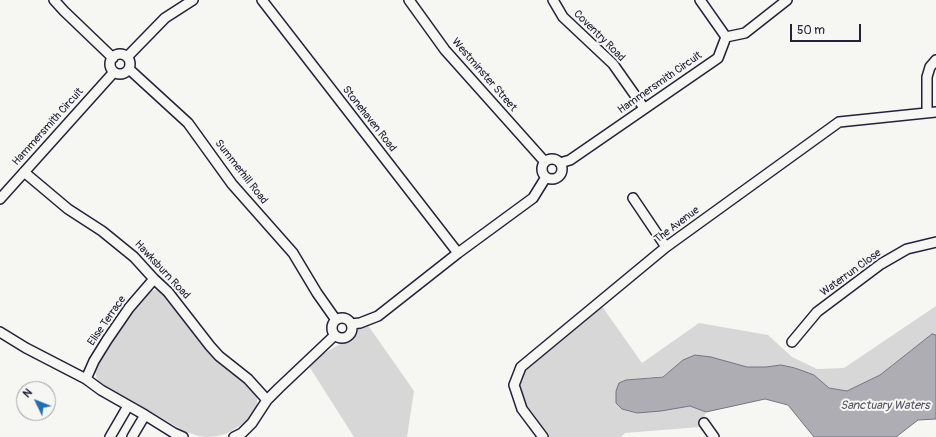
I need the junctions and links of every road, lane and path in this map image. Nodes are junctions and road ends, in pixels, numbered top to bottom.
1 (54, 0) edge
2 (193, 0) edge
3 (262, 0) edge
4 (409, 0) edge
5 (553, 0) edge
6 (700, 0) edge
7 (787, 0) edge
8 (726, 37) junction
9 (127, 57) junction
10 (113, 58) junction
11 (936, 60) edge
12 (129, 69) junction
13 (114, 72) junction
14 (644, 108) junction
15 (932, 112) edge
16 (545, 162) junction
17 (560, 163) junction
18 (24, 172) junction
19 (546, 177) junction
20 (633, 198) dead end
21 (0, 199) edge
22 (936, 242) edge
23 (666, 247) junction
24 (458, 253) junction
25 (154, 279) junction
26 (336, 320) junction
27 (351, 324) junction
28 (0, 332) edge
29 (336, 335) junction
30 (792, 342) dead end
31 (86, 379) junction
32 (267, 400) junction
33 (128, 406) junction
34 (145, 415) junction
35 (704, 423) dead end
36 (110, 437) edge
37 (132, 437) edge
38 (183, 437) edge
39 (234, 437) edge
40 (543, 437) edge
41 (714, 437) edge

1 - 10 street
2 - 9 street
3 - 24 street, Stonehaven Road
4 - 16 street, Westminster Street
5 - 14 street, Coventry Road
6 - 8 street
7 - 8 street
8 - 14 street, Hammersmith Circuit
9 - 10 street
9 - 12 street
10 - 13 street
11 - 15 street
12 - 13 street
12 - 26 street, Summerhill Road
13 - 18 street, Hammersmith Circuit
14 - 17 street, Hammersmith Circuit
15 - 23 street, The Avenue
16 - 17 street, Hammersmith Circuit
16 - 19 street
17 - 19 street
18 - 21 street, Hammersmith Circuit
18 - 25 street, Hawksburn Road
19 - 24 street
20 - 23 street
22 - 30 street, Waterrun Close
23 - 40 street, The Avenue
24 - 27 street
25 - 31 street, Elise Terrace
25 - 32 street, Hawksburn Road
26 - 27 street
26 - 29 street
27 - 29 street
28 - 31 street
29 - 32 street
31 - 33 street
32 - 39 street
33 - 34 street
33 - 36 street
34 - 37 street
34 - 38 street
35 - 41 street

